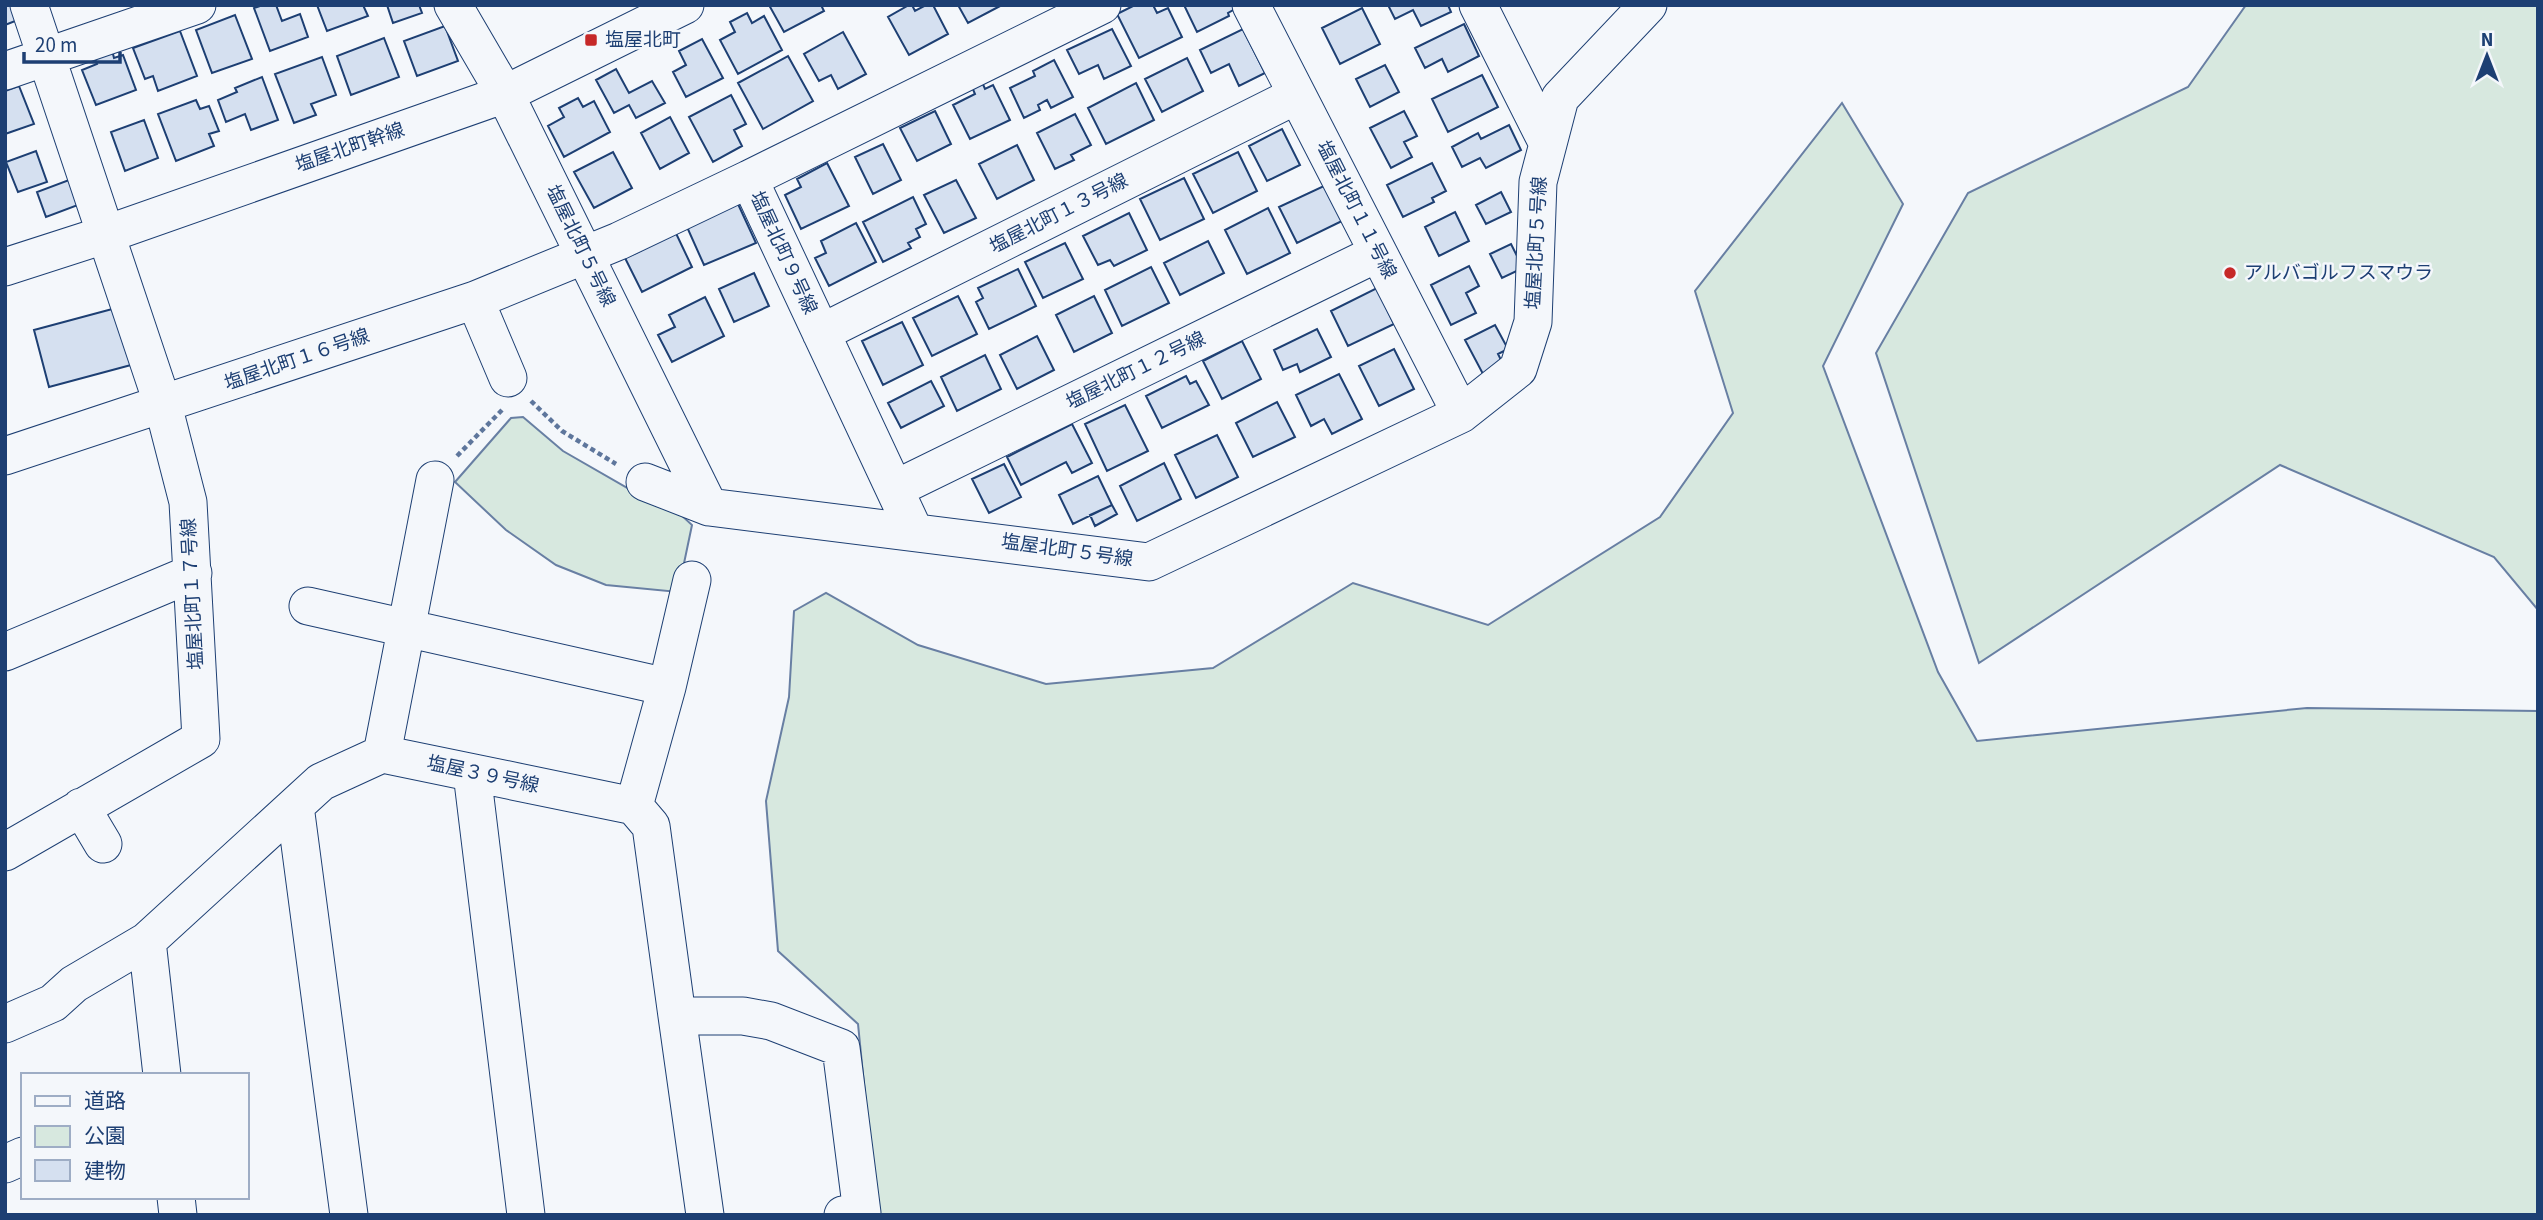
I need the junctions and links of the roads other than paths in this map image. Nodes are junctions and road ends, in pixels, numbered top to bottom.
1 (29, 5) edge
2 (197, 5) edge
3 (453, 5) edge
4 (1102, 5) edge
5 (1251, 5) edge
6 (1478, 5) edge
7 (1647, 5) edge
8 (666, 9) edge
9 (46, 57) junction
10 (5, 71) edge
11 (505, 94) junction
12 (1297, 94) junction
13 (1548, 144) junction
14 (749, 179) junction
15 (104, 235) junction
16 (1378, 253) junction
17 (584, 256) junction
18 (5, 267) edge
19 (475, 300) junction
20 (821, 333) junction
21 (514, 384) road end
22 (163, 405) junction
23 (1461, 414) junction
24 (5, 456) edge
25 (435, 480) road end
26 (645, 482) road end
27 (895, 489) junction
28 (709, 507) junction
29 (914, 531) junction
30 (193, 573) junction
31 (692, 580) dead end
32 (308, 607) dead end
33 (406, 628) junction
34 (5, 652) edge
35 (667, 687) junction
36 (382, 754) junction
37 (471, 772) junction
38 (295, 806) junction
39 (634, 806) junction
40 (81, 807) junction
41 (103, 844) dead end
42 (5, 852) edge
43 (147, 941) junction
44 (677, 1016) junction
45 (5, 1024) edge
46 (162, 1073) edge
47 (21, 1157) edge
48 (5, 1164) edge
49 (349, 1215) edge
50 (526, 1215) edge
51 (705, 1215) edge
52 (843, 1215) edge

1 - 9 street, 塩屋北町１７号線
2 - 9 street
3 - 11 street, 塩屋北町５号線
4 - 14 street, 塩屋北町９号線
5 - 12 street, 塩屋北町１１号線
6 - 13 street
7 - 13 street, 塩屋北町５号線
8 - 11 street, 塩屋北町幹線
9 - 10 street
9 - 15 street, 塩屋北町１７号線
11 - 15 street, 塩屋北町幹線
11 - 17 street, 塩屋北町５号線
12 - 16 street, 塩屋北町１１号線
12 - 20 street, 塩屋北町１３号線
13 - 23 street, 塩屋北町５号線
14 - 17 street, 塩屋北町１６号線
14 - 20 street, 塩屋北町９号線
15 - 18 street, 塩屋北町幹線
15 - 22 street, 塩屋北町１７号線
16 - 23 street, 塩屋北町１１号線
16 - 27 street, 塩屋北町１２号線
17 - 19 street, 塩屋北町１６号線
17 - 28 street, 塩屋北町５号線
19 - 21 street
19 - 22 street, 塩屋北町１６号線
20 - 27 street, 塩屋北町９号線
22 - 24 street, 塩屋北町１６号線
22 - 30 street, 塩屋北町１７号線
23 - 29 street, 塩屋北町５号線
25 - 33 street
26 - 28 street
27 - 29 street, 塩屋北町９号線
28 - 29 street, 塩屋北町５号線
30 - 34 street
30 - 40 street, 塩屋北町１７号線
31 - 35 street
32 - 33 street
33 - 35 street
33 - 36 street
35 - 39 street
36 - 37 street, 塩屋３９号線
36 - 38 street
37 - 39 street, 塩屋３９号線
37 - 50 street
38 - 43 street
38 - 49 street
39 - 44 street
40 - 41 street
40 - 42 street, 塩屋北町１７号線
43 - 45 street
43 - 46 street
44 - 51 street
44 - 52 street
47 - 48 street

